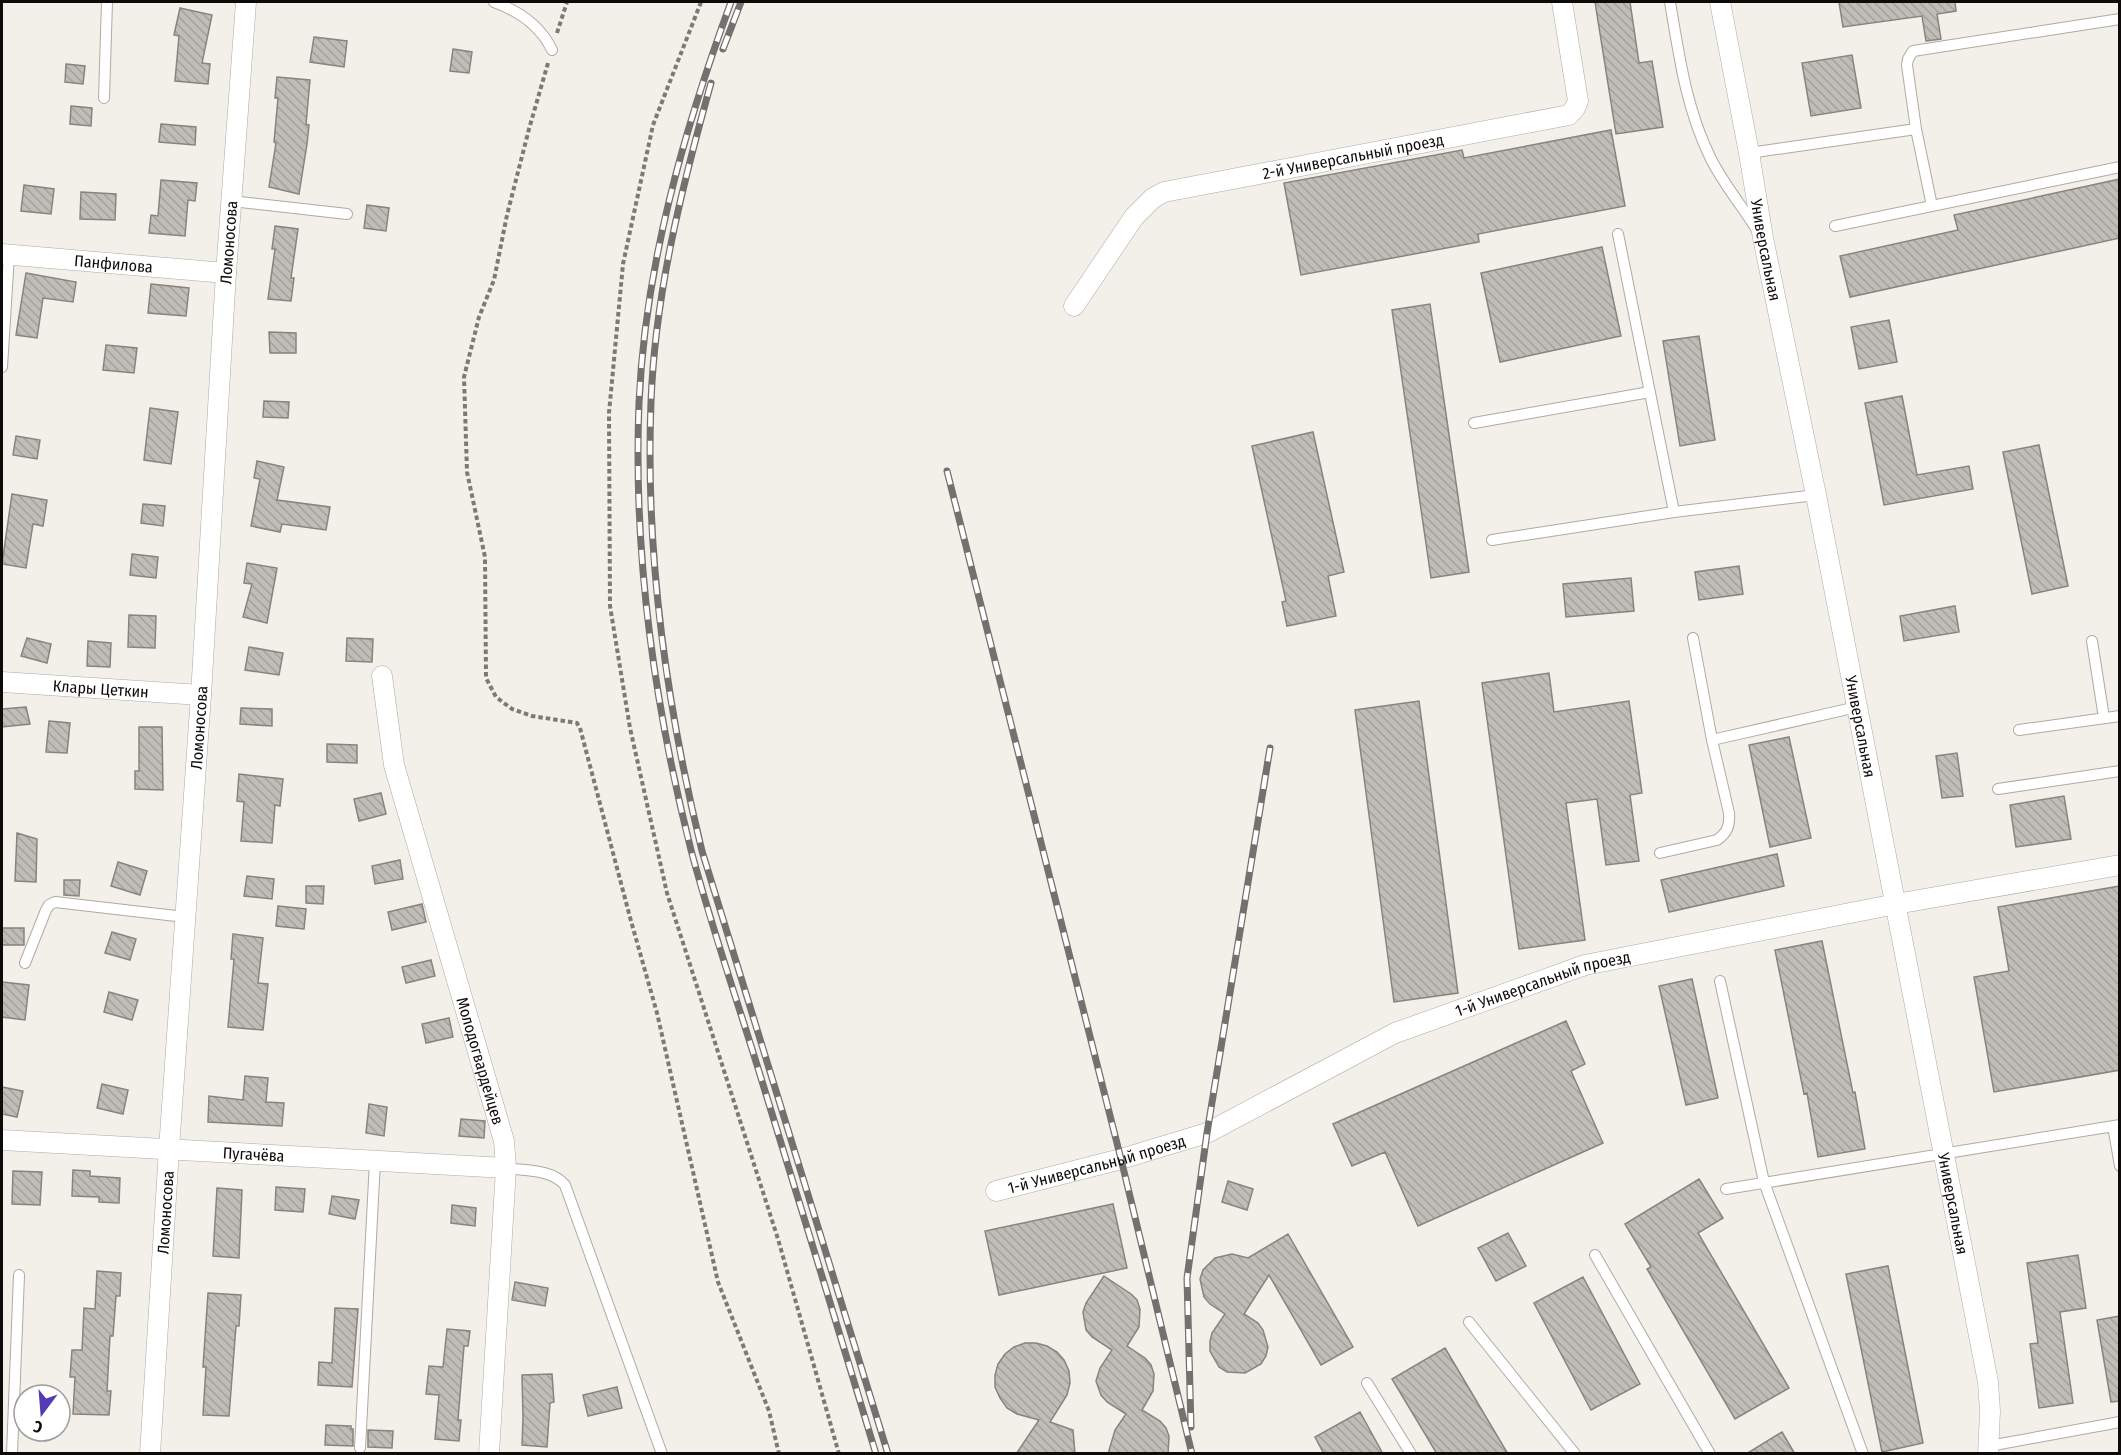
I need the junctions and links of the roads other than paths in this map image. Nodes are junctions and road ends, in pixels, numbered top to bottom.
1 (107, 2) edge
2 (246, 2) edge
3 (494, 2) edge
4 (1562, 2) edge
5 (1670, 2) edge
6 (1720, 2) edge
7 (2120, 20) edge
8 (552, 50) road end
9 (104, 98) dead end
10 (1916, 129) junction
11 (1749, 153) junction
12 (2120, 167) edge
13 (231, 201) junction
14 (1932, 206) junction
15 (347, 214) dead end
16 (1835, 226) dead end
17 (1618, 234) dead end
18 (1762, 237) junction
19 (5, 254) edge
20 (226, 273) junction
21 (1074, 306) dead end
22 (2, 367) edge
23 (1650, 392) junction
24 (1474, 423) dead end
25 (1816, 495) junction
26 (1674, 512) junction
27 (1492, 540) dead end
28 (1693, 638) dead end
29 (2092, 641) dead end
30 (382, 676) dead end
31 (2, 682) edge
32 (201, 695) junction
33 (1857, 707) junction
34 (2120, 716) edge
35 (2104, 718) junction
36 (2019, 730) dead end
37 (1712, 740) junction
38 (2120, 771) edge
39 (1998, 789) dead end
40 (1660, 853) dead end
41 (2120, 865) edge
42 (1896, 904) junction
43 (185, 917) junction
44 (25, 963) dead end
45 (1720, 981) dead end
46 (2116, 1125) edge
47 (2, 1140) edge
48 (169, 1149) junction
49 (1944, 1153) junction
50 (375, 1161) junction
51 (2120, 1166) edge
52 (507, 1168) junction
53 (1764, 1182) junction
54 (1725, 1189) dead end
55 (996, 1191) dead end
56 (1595, 1255) dead end
57 (19, 1275) dead end
58 (1468, 1322) dead end
59 (1367, 1383) dead end
60 (2120, 1422) edge
61 (360, 1448) dead end
62 (1989, 1450) edge
63 (12, 1454) edge
64 (150, 1454) edge
65 (489, 1454) edge
66 (662, 1454) edge
67 (1411, 1454) edge
68 (1575, 1454) edge
69 (1710, 1454) edge
70 (1863, 1454) edge

1 - 9 lane
2 - 13 street, Ломоносова
3 - 8 lane
4 - 21 street, 2-й Универсальный проезд
5 - 18 lane
6 - 11 street, Универсальная
7 - 10 lane
10 - 11 lane
10 - 14 lane
11 - 18 street, Универсальная
12 - 14 lane
13 - 15 lane
13 - 20 street, Ломоносова
14 - 16 lane
17 - 23 lane
18 - 25 street, Универсальная
19 - 20 street, Панфилова
19 - 22 lane
20 - 32 street, Ломоносова
23 - 24 lane
23 - 26 lane
25 - 26 lane
25 - 33 street, Универсальная
26 - 27 lane
28 - 37 lane
29 - 35 lane
30 - 52 street, Молодогвардейцев
31 - 32 street, Клары Цеткин
32 - 43 street, Ломоносова
33 - 37 lane
33 - 42 street, Универсальная
34 - 35 lane
35 - 36 lane
37 - 40 lane
38 - 39 lane
41 - 42 street, 1-й Универсальный проезд
42 - 49 street, Универсальная
42 - 55 street, 1-й Универсальный проезд
43 - 44 lane
43 - 48 street, Ломоносова
45 - 53 lane
46 - 49 lane
46 - 51 lane
47 - 48 street, Пугачёва
48 - 50 street, Пугачёва
48 - 64 street, Ломоносова
49 - 53 lane
49 - 62 street, Универсальная
50 - 52 street, Пугачёва
50 - 61 lane
52 - 65 street, Молодогвардейцев
52 - 66 lane
53 - 54 lane
53 - 70 lane
56 - 69 lane
57 - 63 lane
58 - 68 lane
59 - 67 lane
60 - 62 lane

